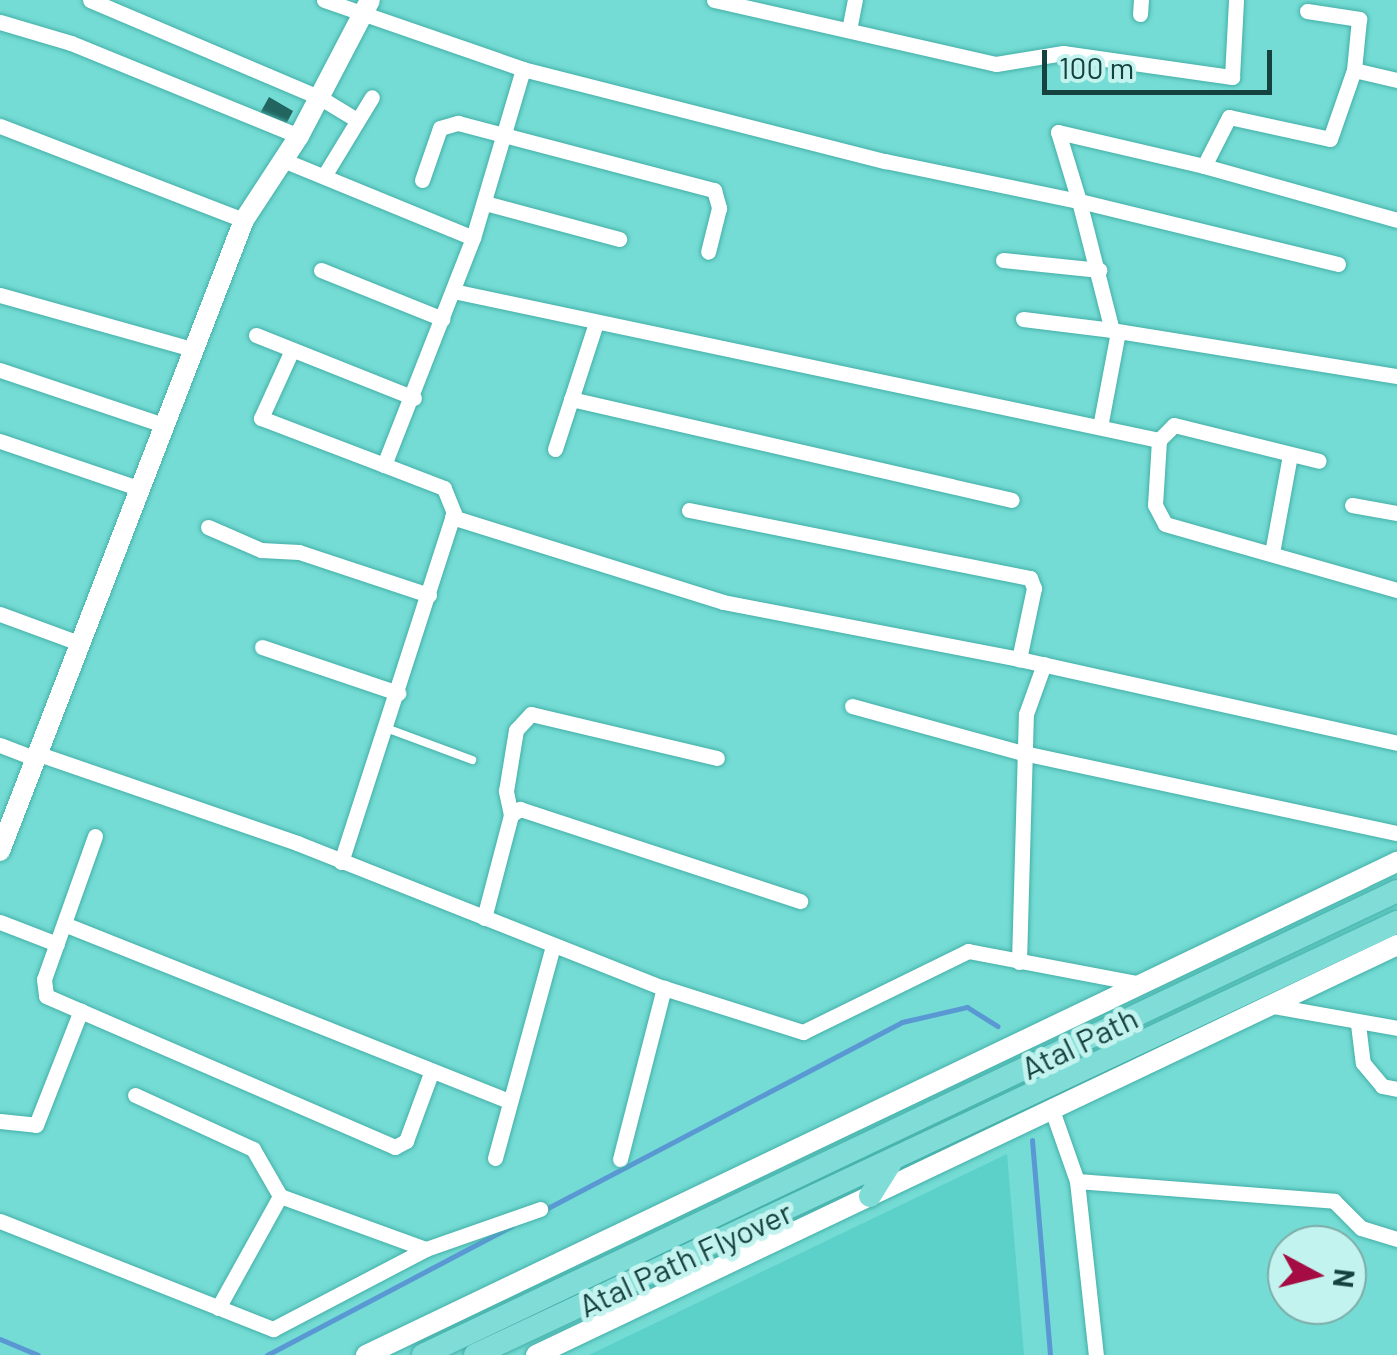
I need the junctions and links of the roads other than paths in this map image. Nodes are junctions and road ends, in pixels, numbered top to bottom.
1 (90, 0) edge
2 (324, 0) edge
3 (714, 0) edge
4 (856, 0) edge
5 (1236, 0) edge
6 (366, 8) edge
7 (1307, 11) dead end
8 (0, 22) edge
9 (849, 30) junction
10 (523, 70) junction
11 (1354, 70) junction
12 (1397, 80) edge
13 (320, 97) junction
14 (372, 97) dead end
15 (357, 120) junction
16 (0, 126) edge
17 (298, 136) junction
18 (507, 137) junction
19 (283, 160) junction
20 (1204, 166) junction
21 (324, 176) junction
22 (422, 180) dead end
23 (1079, 201) junction
24 (485, 203) junction
25 (244, 220) junction
26 (1397, 220) edge
27 (473, 238) junction
28 (619, 239) dead end
29 (708, 252) dead end
30 (1003, 260) dead end
31 (1338, 264) dead end
32 (320, 270) dead end
33 (1099, 270) junction
34 (453, 291) junction
35 (0, 295) edge
36 (443, 319) junction
37 (1023, 319) dead end
38 (596, 326) junction
39 (1115, 331) junction
40 (256, 336) dead end
41 (192, 349) junction
42 (292, 350) junction
43 (0, 370) edge
44 (1397, 376) edge
45 (414, 398) junction
46 (572, 398) junction
47 (163, 426) junction
48 (1100, 427) junction
49 (0, 440) edge
50 (1158, 440) junction
51 (555, 449) dead end
52 (1290, 455) junction
53 (1319, 460) dead end
54 (384, 465) junction
55 (138, 488) junction
56 (1012, 500) dead end
57 (1352, 505) dead end
58 (689, 510) dead end
59 (1397, 513) edge
60 (452, 517) junction
61 (208, 527) dead end
62 (1272, 553) junction
63 (1397, 590) edge
64 (429, 595) junction
65 (0, 614) edge
66 (79, 643) junction
67 (262, 647) dead end
68 (1030, 661) junction
69 (398, 693) junction
70 (852, 706) dead end
71 (386, 728) junction
72 (1397, 743) edge
73 (0, 745) edge
74 (1023, 753) junction
75 (37, 756) junction
76 (717, 758) dead end
77 (472, 760) dead end
78 (510, 814) junction
79 (1397, 834) edge
80 (94, 836) dead end
81 (0, 850) edge
82 (340, 862) junction
83 (1397, 862) edge
84 (1397, 891) edge
85 (800, 900) dead end
86 (484, 918) junction
87 (0, 922) edge
88 (1397, 922) edge
89 (64, 924) junction
90 (57, 944) junction
91 (1397, 944) edge
92 (553, 946) junction
93 (1020, 962) junction
94 (1142, 984) junction
95 (664, 988) junction
96 (1268, 1005) junction
97 (80, 1010) junction
98 (1358, 1024) junction
99 (1397, 1028) edge
100 (431, 1073) junction
101 (1397, 1089) edge
102 (136, 1095) dead end
103 (508, 1101) junction
104 (1052, 1110) junction
105 (0, 1121) edge
106 (495, 1158) dead end
107 (620, 1158) dead end
108 (893, 1160) junction
109 (1078, 1181) junction
110 (734, 1183) junction
111 (762, 1194) junction
112 (280, 1196) junction
113 (870, 1196) junction
114 (540, 1208) dead end
115 (0, 1220) edge
116 (1397, 1239) edge
117 (426, 1250) junction
118 (218, 1308) junction
119 (366, 1355) edge
120 (422, 1355) edge
121 (475, 1355) edge
122 (536, 1355) edge
123 (1096, 1355) edge

1 - 13 street
2 - 6 street
3 - 9 street
4 - 9 street
5 - 9 street
6 - 10 street
6 - 13 street
7 - 11 street
8 - 17 street
10 - 18 street
10 - 23 street
11 - 12 street
11 - 20 street
13 - 15 street
13 - 17 street
14 - 15 street
15 - 21 street
16 - 25 street
17 - 19 street
18 - 22 street
18 - 24 street
18 - 29 street
19 - 21 street
19 - 25 street
20 - 23 street
20 - 26 street
21 - 27 street
23 - 31 street
23 - 33 street
24 - 27 street
24 - 28 street
25 - 41 street
27 - 34 street
30 - 33 street
32 - 36 street
33 - 39 street
34 - 36 street
34 - 38 street
35 - 41 street
36 - 45 street
37 - 39 street
38 - 46 street
38 - 48 street
39 - 44 street
39 - 48 street
40 - 42 street
41 - 47 street
42 - 45 street
42 - 54 street
43 - 47 street
45 - 54 street
46 - 51 street
46 - 56 street
47 - 55 street
48 - 50 street
49 - 55 street
50 - 52 street
50 - 62 street
52 - 53 street
52 - 62 street
54 - 60 street
55 - 66 street
57 - 59 street
58 - 68 street
60 - 64 street
60 - 68 street
61 - 64 street
62 - 63 street
64 - 69 street
65 - 66 street
66 - 75 street
67 - 69 street
68 - 72 street
68 - 74 street
69 - 71 street
70 - 74 street
71 - 77 lane
71 - 82 street
73 - 75 street
74 - 79 street
74 - 93 street
75 - 81 street
75 - 82 street
76 - 78 street
78 - 85 street
78 - 86 street
80 - 89 street
82 - 86 street
83 - 94 street
84 - 111 main road, Atal Path
86 - 92 street
87 - 90 street
88 - 108 main road, Atal Path Flyover
89 - 90 street
89 - 100 street
90 - 97 street
91 - 96 street
92 - 95 street
92 - 103 street
93 - 94 street
93 - 95 street
94 - 110 street
95 - 107 street
96 - 98 street
96 - 104 street
97 - 100 street
97 - 105 street
98 - 99 street
98 - 101 street
100 - 103 street
102 - 112 street
103 - 106 street
104 - 109 street
104 - 113 street
108 - 113 main road
108 - 121 main road, Atal Path Flyover
109 - 116 street
109 - 123 street
110 - 111 main road
110 - 119 street
111 - 120 main road, Atal Path Flyover
112 - 117 street
112 - 118 street
113 - 122 street
114 - 117 street
115 - 118 street
117 - 118 street

